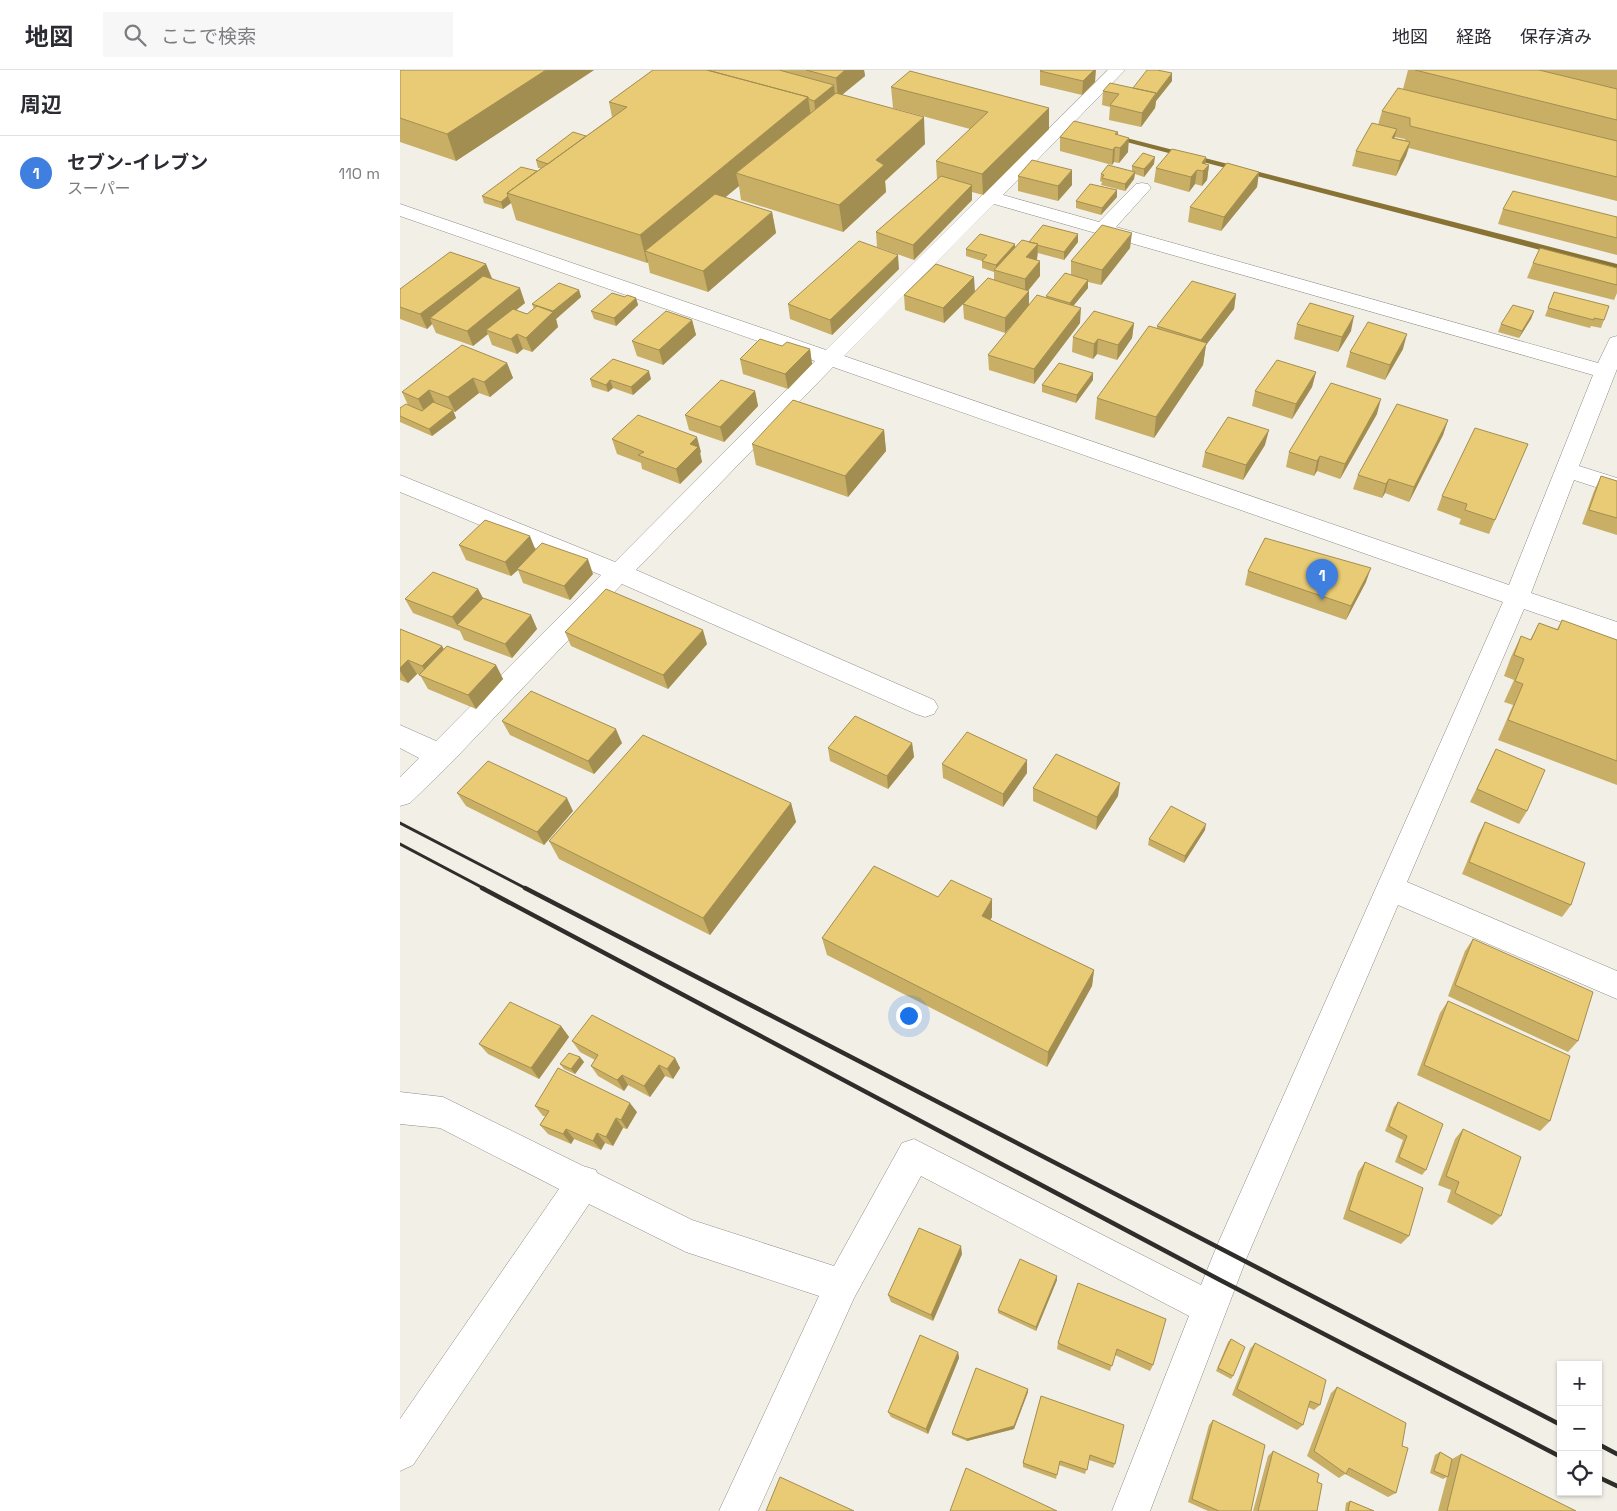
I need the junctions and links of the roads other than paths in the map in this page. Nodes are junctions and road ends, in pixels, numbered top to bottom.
1 (1117, 70) edge
2 (1142, 188) dead end
3 (990, 197) junction
4 (400, 210) edge
5 (1103, 229) junction
6 (1617, 342) edge
7 (830, 358) junction
8 (1605, 372) junction
9 (1566, 470) junction
10 (400, 483) edge
11 (1617, 486) edge
12 (619, 573) junction
13 (1517, 597) junction
14 (1617, 632) edge
15 (925, 707) dead end
16 (400, 736) edge
17 (440, 756) junction
18 (400, 796) edge
19 (1390, 888) junction
20 (1617, 986) edge
21 (400, 1108) edge
22 (584, 1182) junction
23 (842, 1286) junction
24 (1209, 1308) junction
25 (400, 1452) edge
26 (738, 1511) edge
27 (1131, 1511) edge

1 - 3 street
2 - 5 street
3 - 5 street
3 - 7 street
4 - 7 street
5 - 8 street
6 - 8 street
7 - 12 street
7 - 13 street
8 - 9 street
9 - 11 street
9 - 13 street
10 - 12 street
12 - 15 street
12 - 17 street
13 - 14 street
13 - 19 street
16 - 17 street
17 - 18 street
19 - 20 street
19 - 24 street
21 - 22 street
22 - 23 street
22 - 25 street
23 - 24 street
23 - 26 street
24 - 27 street

